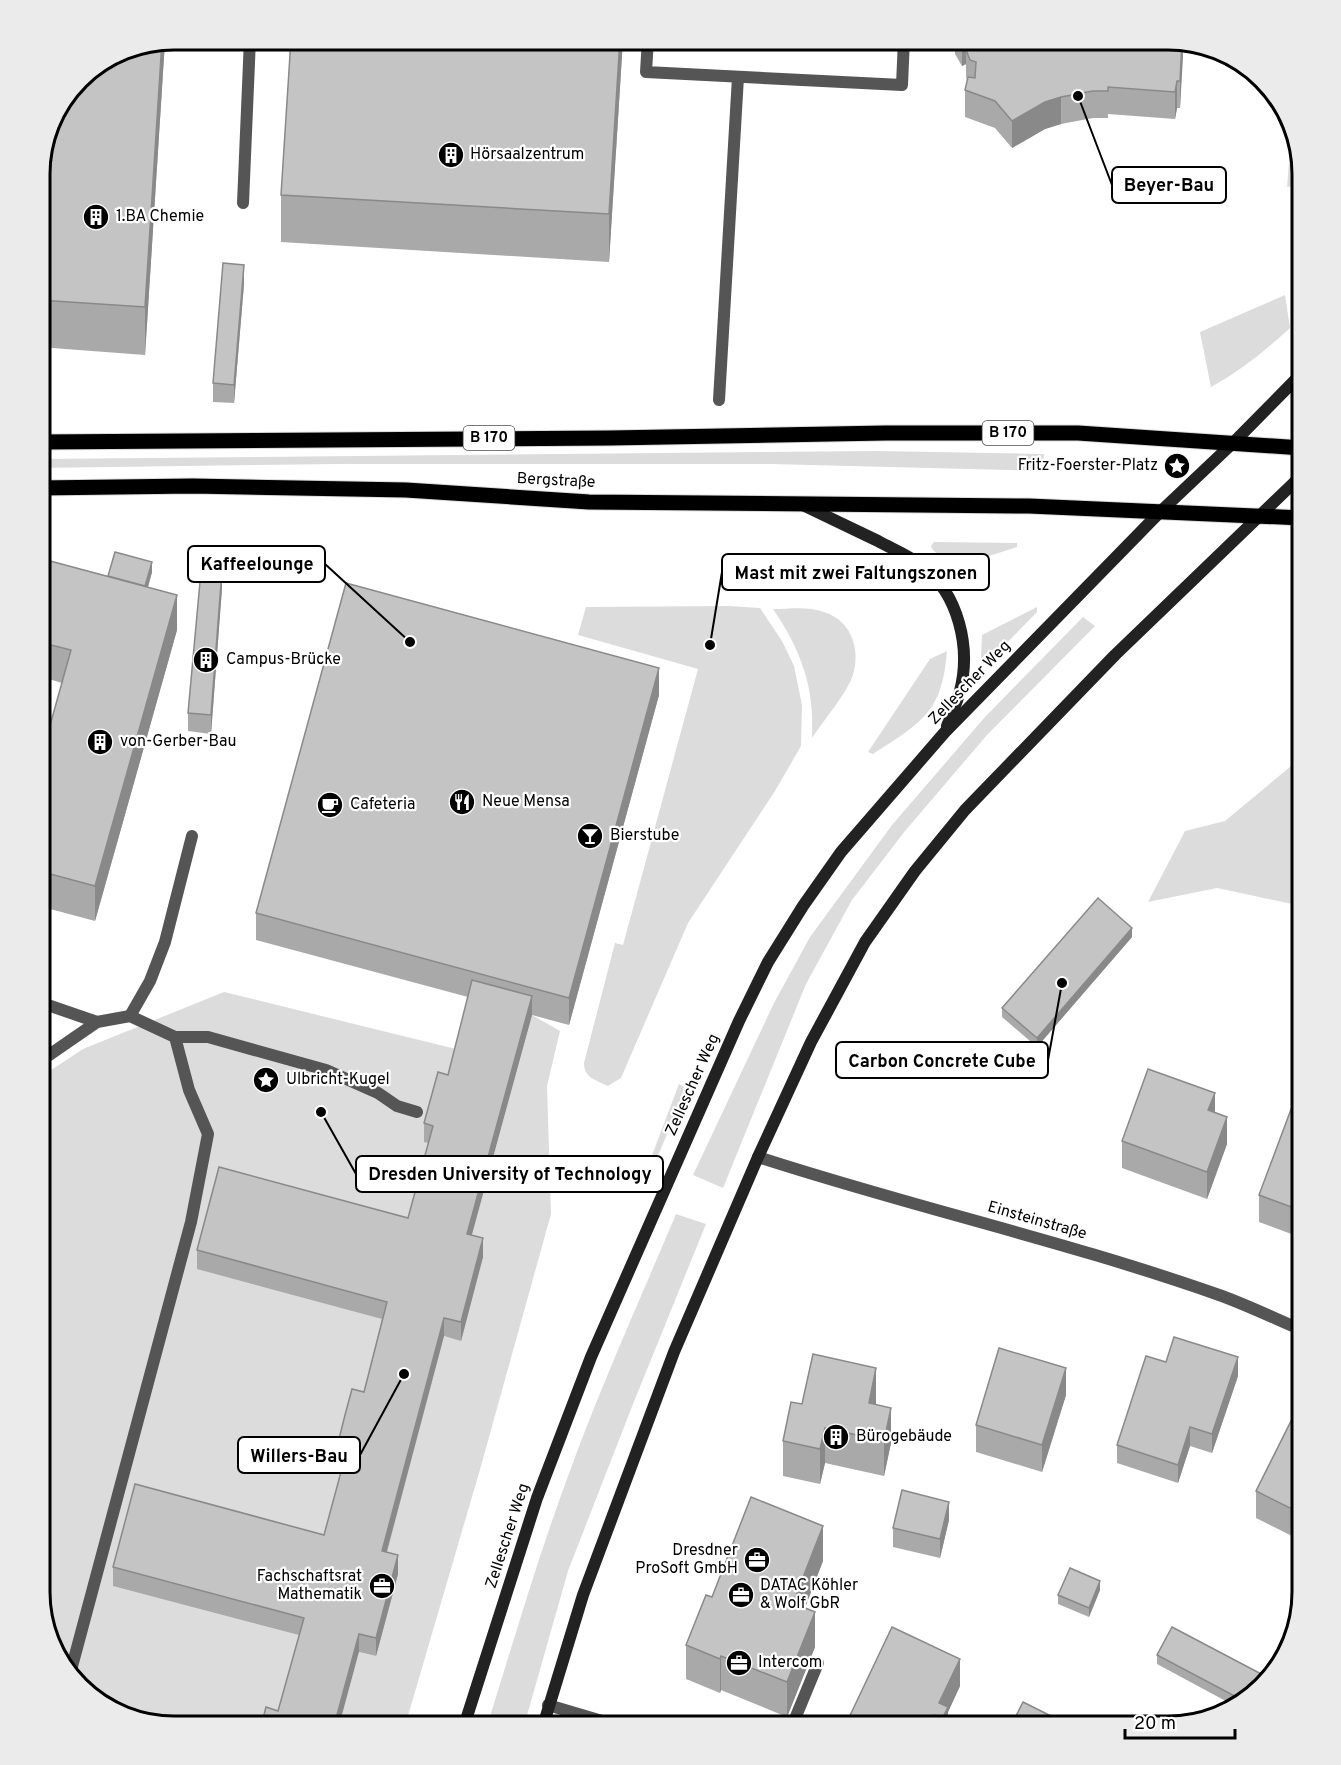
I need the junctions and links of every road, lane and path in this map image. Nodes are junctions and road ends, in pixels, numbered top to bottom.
1 (250, 50) edge
2 (647, 50) edge
3 (904, 50) edge
4 (738, 77) junction
5 (243, 203) dead end
6 (1292, 383) edge
7 (719, 400) dead end
8 (50, 442) edge
9 (1234, 442) junction
10 (1292, 447) edge
11 (1292, 484) edge
12 (50, 488) edge
13 (799, 503) junction
14 (1161, 511) junction
15 (1258, 517) junction
16 (1292, 518) edge
17 (945, 732) junction
18 (192, 836) dead end
19 (50, 1006) edge
20 (130, 1016) junction
21 (97, 1022) junction
22 (175, 1037) junction
23 (50, 1054) edge
24 (417, 1112) dead end
25 (758, 1157) junction
26 (1292, 1326) edge
27 (818, 1663) dead end
28 (73, 1664) edge
29 (548, 1705) junction
30 (467, 1716) edge
31 (545, 1716) edge
32 (585, 1716) edge
33 (796, 1716) edge

1 - 5 street
2 - 4 street
3 - 4 street
4 - 7 street
6 - 9 main road
8 - 9 main road, B 170
9 - 10 main road, B 170
9 - 14 main road
11 - 15 main road
12 - 13 main road, Bergstraße
13 - 14 main road, Bergstraße
13 - 17 main road
14 - 15 main road
14 - 17 main road, Zellescher Weg
15 - 16 main road
15 - 25 main road
17 - 30 main road, Zellescher Weg
18 - 20 street
19 - 21 street
20 - 21 street
20 - 22 street
21 - 23 street
22 - 24 street
22 - 28 street
25 - 26 street, Einsteinstraße
25 - 29 main road
27 - 33 street
29 - 31 main road
29 - 32 street

